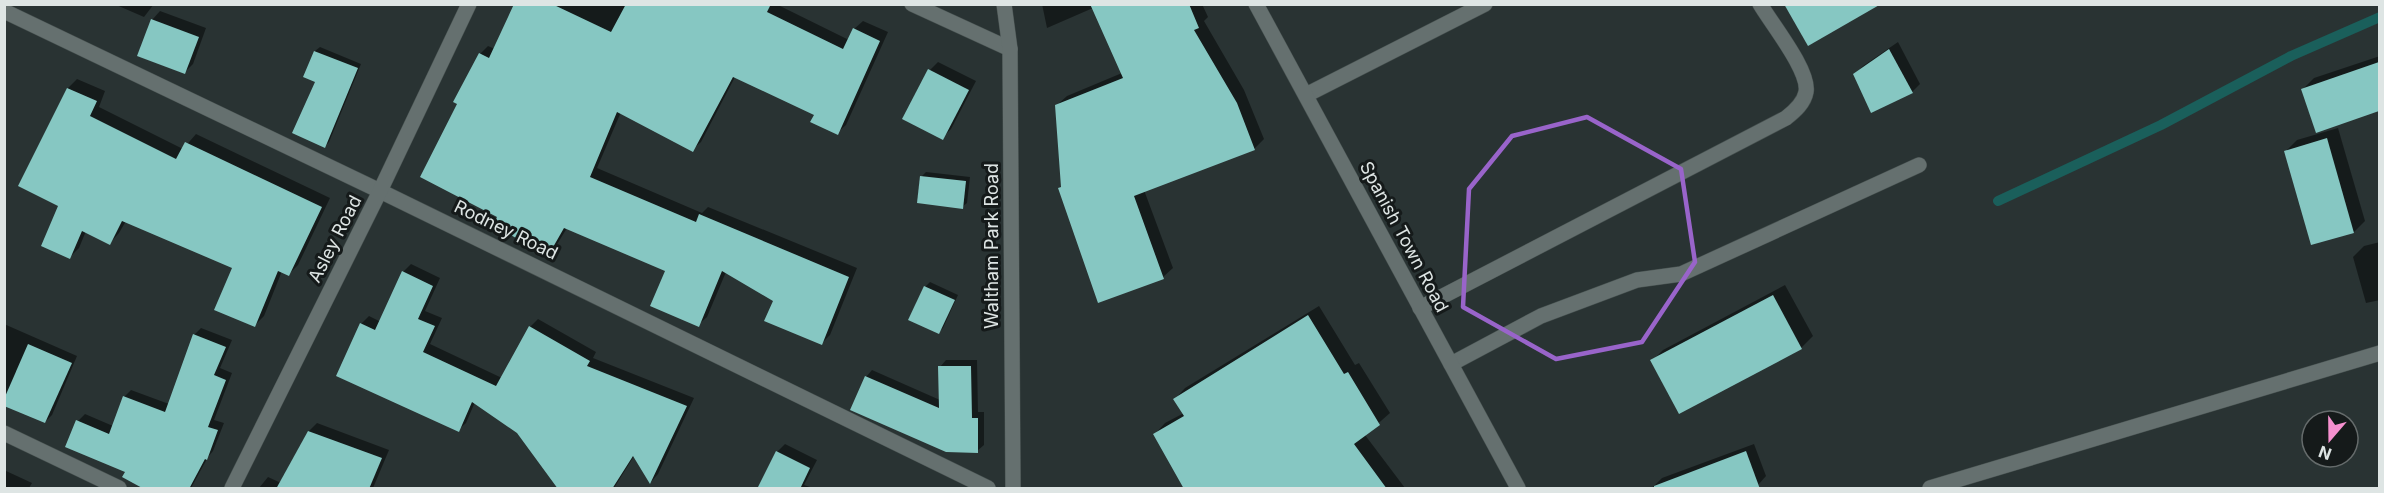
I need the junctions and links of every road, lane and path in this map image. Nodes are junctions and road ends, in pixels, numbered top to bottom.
1 (469, 4) edge
2 (912, 4) edge
3 (1004, 4) edge
4 (1256, 4) edge
5 (1485, 4) edge
6 (1760, 4) edge
7 (4, 10) edge
8 (1010, 50) junction
9 (1305, 95) junction
10 (1919, 165) dead end
11 (380, 191) junction
12 (1420, 308) junction
13 (2379, 353) edge
14 (1451, 364) junction
15 (4, 433) edge
16 (119, 489) edge
17 (232, 489) edge
18 (988, 489) edge
19 (1012, 489) edge
20 (1518, 489) edge
21 (1930, 489) edge

1 - 11 street, Asley Road
2 - 8 street
3 - 8 street, Waltham Park Road
4 - 9 street, Spanish Town Road
5 - 9 street
6 - 12 street
7 - 11 street, Rodney Road
8 - 19 street, Waltham Park Road
9 - 12 street, Spanish Town Road
10 - 14 street
11 - 17 street, Asley Road
11 - 18 street, Rodney Road
12 - 14 street, Spanish Town Road
13 - 21 street
14 - 20 street, Spanish Town Road
15 - 16 street

